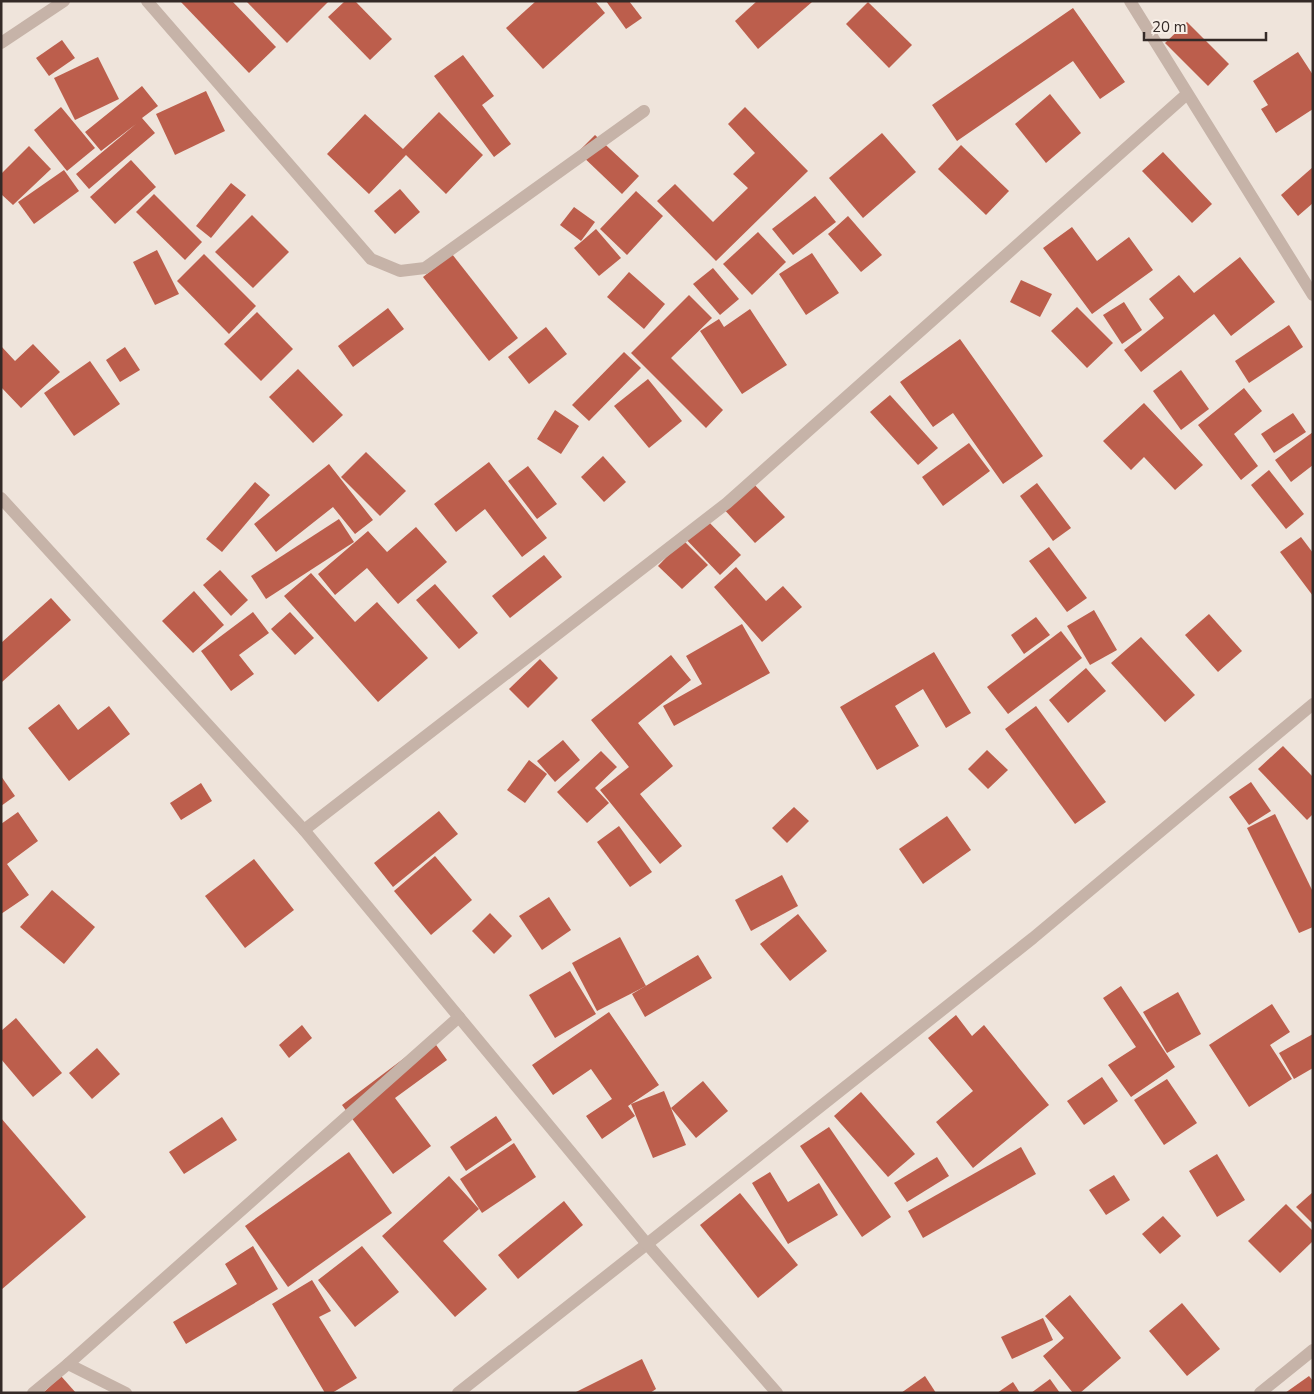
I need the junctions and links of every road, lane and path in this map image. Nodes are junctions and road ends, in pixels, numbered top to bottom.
1 (64, 1) edge
2 (147, 1) edge
3 (1130, 1) edge
4 (1, 44) edge
5 (1187, 94) junction
6 (644, 111) dead end
7 (1313, 294) edge
8 (1, 498) edge
9 (1313, 704) edge
10 (304, 830) junction
11 (459, 1017) junction
12 (647, 1244) junction
13 (1313, 1350) edge
14 (68, 1364) junction
15 (33, 1393) edge
16 (126, 1393) edge
17 (458, 1393) edge
18 (777, 1393) edge
19 (1260, 1393) edge

1 - 4 street
2 - 6 street
3 - 5 street
5 - 7 street
5 - 10 street
8 - 10 street
9 - 12 street
10 - 11 street
11 - 12 street
11 - 14 street
12 - 17 street
12 - 18 street
13 - 19 street
14 - 15 street
14 - 16 street

